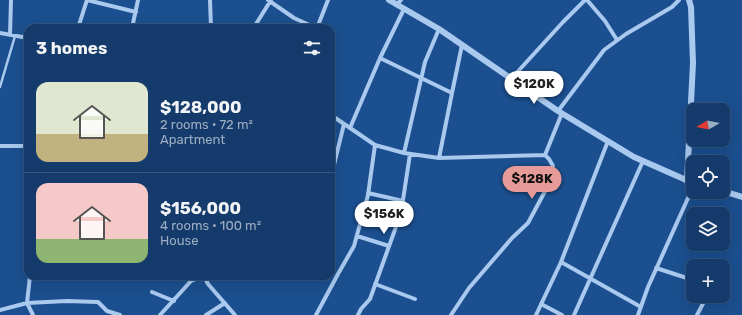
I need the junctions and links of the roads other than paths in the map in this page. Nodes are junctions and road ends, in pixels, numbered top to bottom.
1 (11, 0) edge
2 (87, 0) edge
3 (138, 0) edge
4 (210, 0) edge
5 (270, 0) edge
6 (328, 0) edge
7 (389, 0) edge
8 (401, 0) edge
9 (584, 0) edge
10 (679, 0) edge
11 (689, 0) edge
12 (396, 5) junction
13 (404, 9) junction
14 (136, 12) junction
15 (79, 24) edge
16 (133, 24) edge
17 (211, 24) edge
18 (256, 24) dead end
19 (307, 24) edge
20 (318, 24) edge
21 (439, 29) junction
22 (0, 33) edge
23 (10, 35) junction
24 (15, 36) junction
25 (24, 37) edge
26 (618, 40) junction
27 (462, 45) junction
28 (380, 58) junction
29 (422, 79) junction
30 (511, 79) junction
31 (0, 87) edge
32 (452, 93) junction
33 (560, 112) junction
34 (335, 118) edge
35 (344, 124) junction
36 (350, 128) junction
37 (608, 141) junction
38 (375, 145) junction
39 (0, 146) edge
40 (24, 146) edge
41 (404, 153) junction
42 (410, 154) junction
43 (545, 155) junction
44 (691, 155) edge
45 (439, 158) junction
46 (335, 161) edge
47 (643, 161) junction
48 (686, 180) edge
49 (368, 193) junction
50 (730, 193) edge
51 (742, 197) edge
52 (688, 199) edge
53 (403, 201) junction
54 (357, 236) junction
55 (389, 246) junction
56 (561, 262) junction
57 (656, 268) junction
58 (590, 277) junction
59 (686, 278) edge
60 (30, 280) edge
61 (194, 280) edge
62 (206, 280) edge
63 (335, 280) edge
64 (335, 280) edge
65 (375, 284) junction
66 (152, 292) dead end
67 (415, 299) dead end
68 (174, 301) junction
69 (27, 303) junction
70 (224, 303) junction
71 (703, 303) edge
72 (541, 304) junction
73 (641, 307) junction
74 (0, 310) edge
75 (638, 313) edge
76 (33, 315) edge
77 (120, 315) edge
78 (160, 315) edge
79 (206, 315) edge
80 (235, 315) edge
81 (316, 315) edge
82 (358, 315) edge
83 (451, 315) edge
84 (536, 315) edge
85 (562, 315) edge
86 (574, 315) edge
87 (644, 315) edge
88 (696, 315) edge

1 - 23 street
2 - 14 street
2 - 15 street
3 - 14 street
4 - 17 street
5 - 18 street
5 - 19 street
6 - 20 street
7 - 12 street
8 - 12 street
9 - 26 street
9 - 30 street
10 - 26 street
11 - 44 street
12 - 13 street
13 - 21 street
13 - 28 street
14 - 16 street
21 - 27 street
21 - 29 street
22 - 23 street
23 - 24 street
24 - 25 street
24 - 31 lane
26 - 33 street
27 - 30 street
27 - 32 street
28 - 29 street
28 - 36 street
29 - 32 street
29 - 41 street
30 - 33 street
32 - 45 street
33 - 37 street
33 - 43 street
34 - 35 street
35 - 36 street
35 - 46 street
36 - 38 street
37 - 47 street
37 - 56 street
38 - 41 street
38 - 49 street
39 - 40 street
41 - 42 street
42 - 45 street
42 - 53 street
43 - 45 street
43 - 83 street
47 - 48 street
47 - 58 street
49 - 53 street
49 - 54 street
50 - 51 street
52 - 57 street
53 - 55 street
54 - 55 street
54 - 63 street
55 - 65 street
56 - 58 street
56 - 72 street
57 - 59 street
57 - 73 street
58 - 73 street
58 - 86 street
60 - 69 street
61 - 68 street
62 - 70 street
64 - 81 street
65 - 67 street
65 - 82 street
66 - 68 street
68 - 78 street
69 - 74 street
69 - 76 street
69 - 77 street
70 - 79 street
70 - 80 street
71 - 88 street
72 - 84 street
72 - 85 street
73 - 75 street
75 - 87 street

